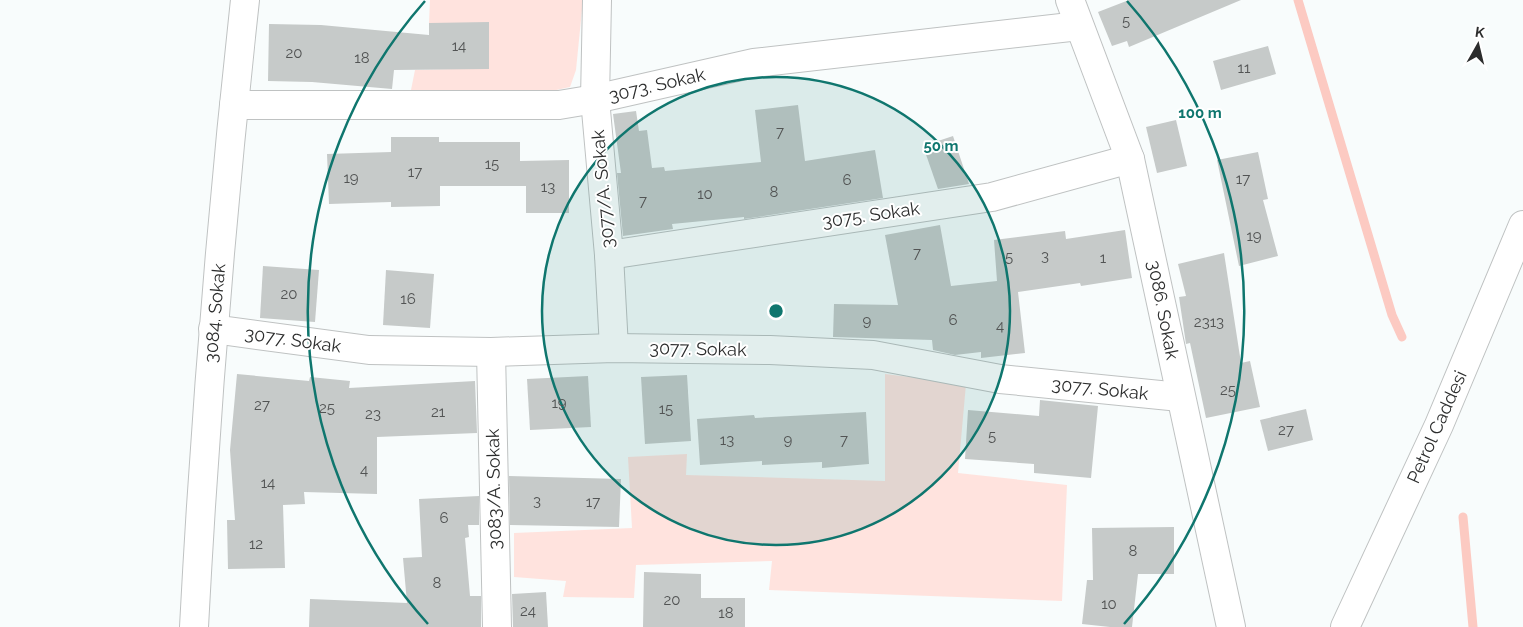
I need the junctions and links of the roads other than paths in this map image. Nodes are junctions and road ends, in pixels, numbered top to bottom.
1 (245, 0) edge
2 (597, 0) edge
3 (1070, 0) edge
4 (1079, 26) junction
5 (595, 99) junction
6 (234, 105) junction
7 (1130, 159) junction
8 (1523, 225) edge
9 (609, 254) junction
10 (213, 328) junction
11 (614, 348) junction
12 (491, 352) junction
13 (1180, 397) junction
14 (194, 627) edge
15 (497, 627) edge
16 (1231, 627) edge
17 (1345, 627) edge

1 - 6 street, 3084. Sokak
2 - 5 street, 3077/A. Sokak
3 - 4 street, 3086. Sokak
4 - 5 street, 3073. Sokak
4 - 7 street, 3086. Sokak
5 - 6 street, 3073. Sokak
5 - 9 street, 3077/A. Sokak
6 - 10 street, 3084. Sokak
7 - 9 street, 3075. Sokak
7 - 13 street, 3086. Sokak
8 - 17 street, Petrol Caddesi
9 - 11 street, 3077/A. Sokak
10 - 12 street, 3077. Sokak
10 - 14 street, 3084. Sokak
11 - 12 street, 3077. Sokak
11 - 13 street, 3077. Sokak
12 - 15 street, 3083/A. Sokak
13 - 16 street, 3086. Sokak

